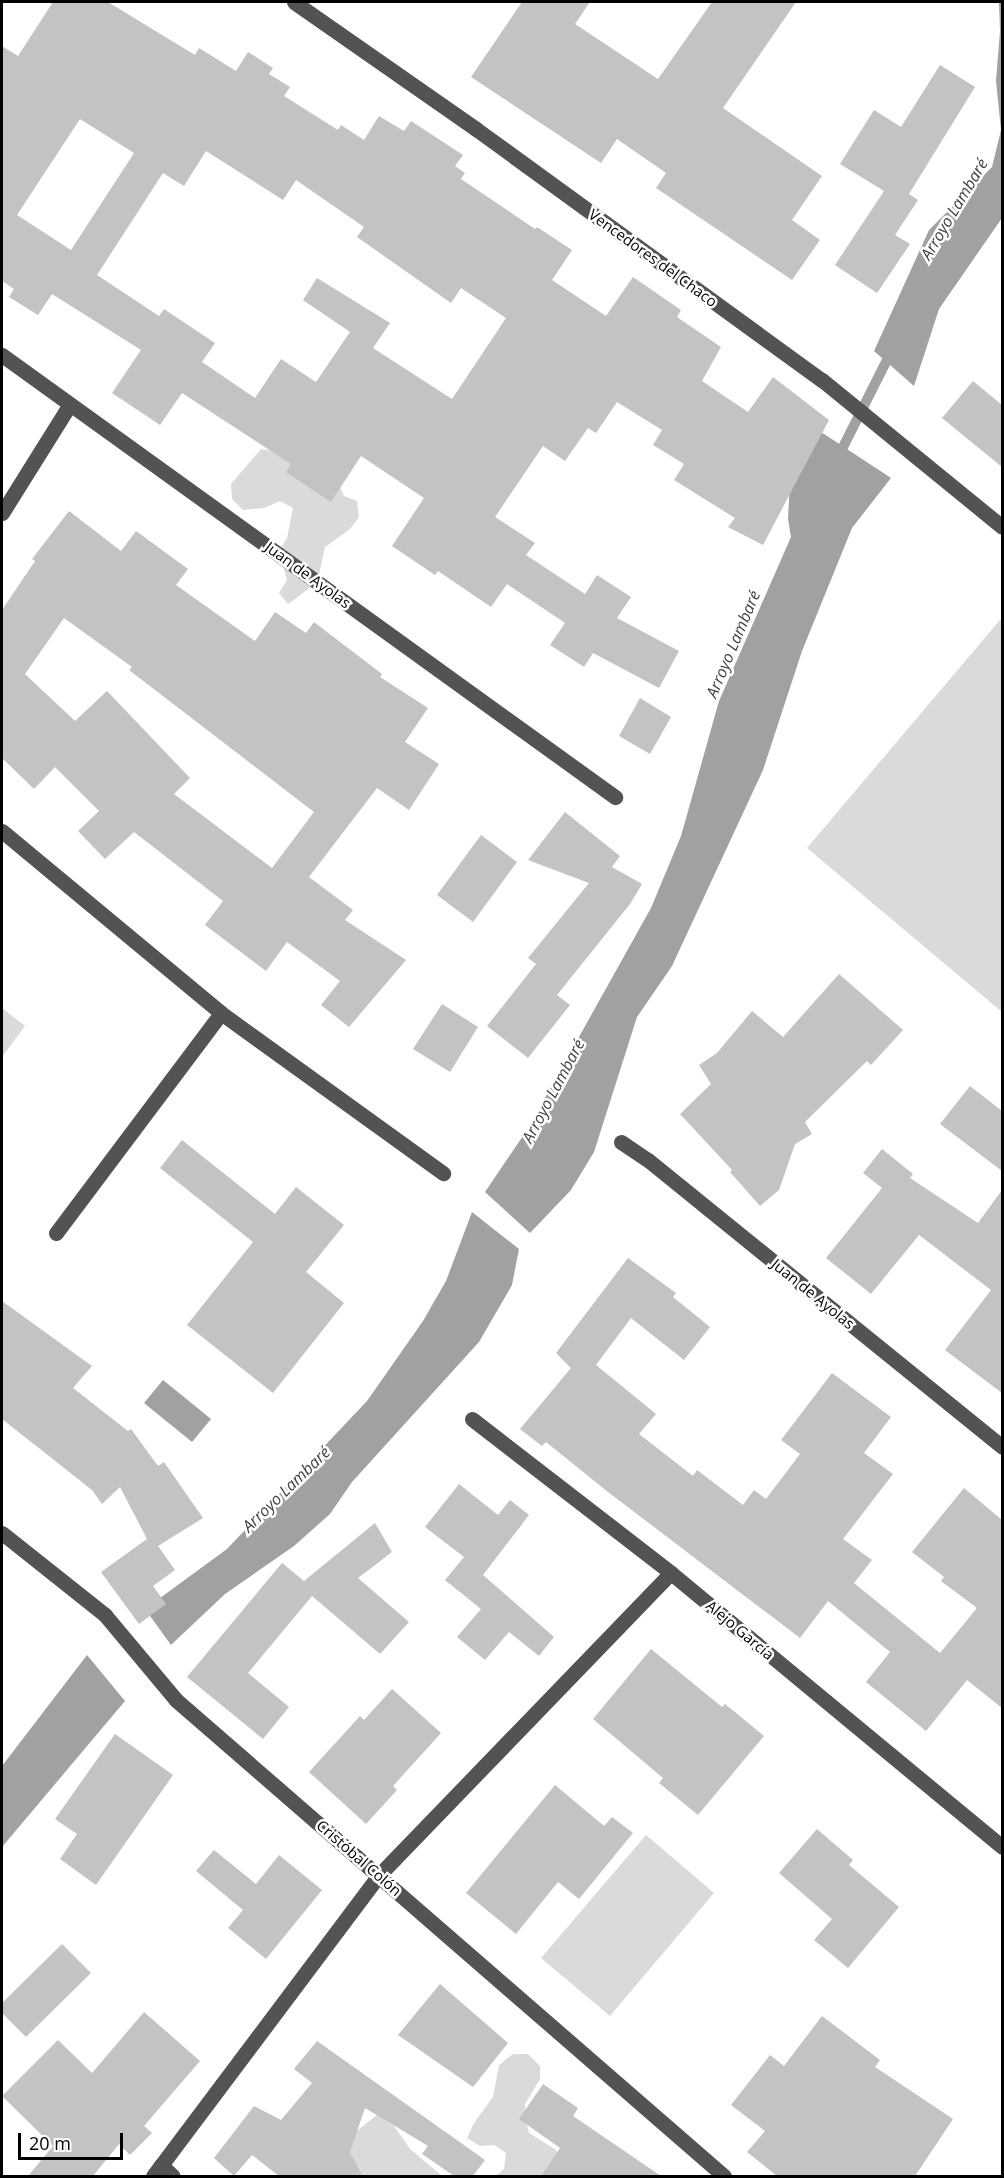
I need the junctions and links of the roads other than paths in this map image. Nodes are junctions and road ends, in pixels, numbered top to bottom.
1 (294, 2) edge
2 (2, 355) edge
3 (70, 404) junction
4 (2, 513) edge
5 (1002, 527) edge
6 (615, 797) dead end
7 (2, 831) edge
8 (221, 1013) junction
9 (621, 1142) dead end
10 (443, 1173) dead end
11 (56, 1233) dead end
12 (472, 1419) dead end
13 (1002, 1447) edge
14 (2, 1533) edge
15 (671, 1573) junction
16 (1002, 1846) edge
17 (379, 1875) junction
18 (157, 2171) edge
19 (173, 2176) edge
20 (724, 2176) edge

1 - 5 street, Vencedores del Chaco
2 - 3 street, Juan de Ayolas
3 - 4 street
3 - 6 street, Juan de Ayolas
7 - 8 street
8 - 10 street
8 - 11 street
9 - 13 street, Juan de Ayolas
12 - 15 street, Alejo García
14 - 17 street, Cristóbal Colón
15 - 16 street, Alejo García
15 - 17 street
17 - 18 street
17 - 20 street, Cristóbal Colón
18 - 19 street

